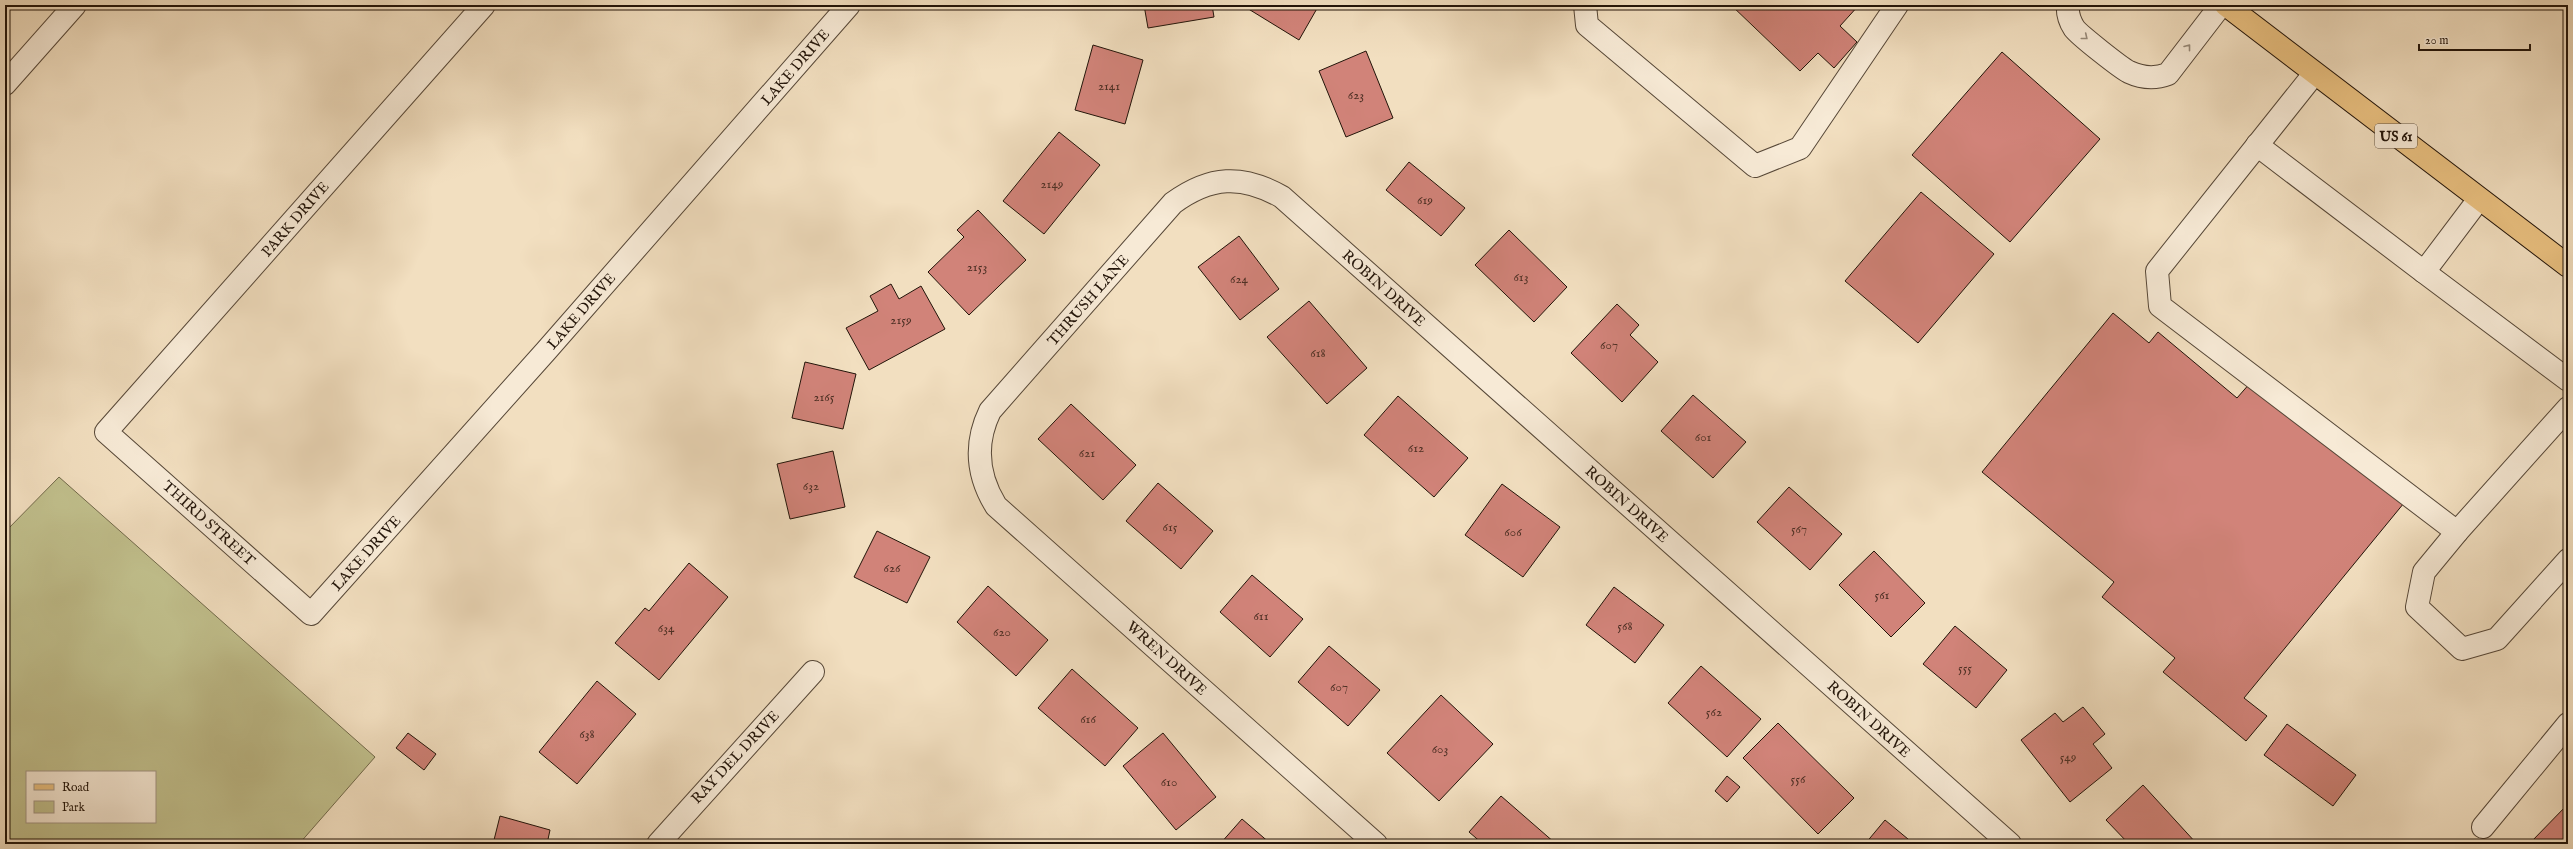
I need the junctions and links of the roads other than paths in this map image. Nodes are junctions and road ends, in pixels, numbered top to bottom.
1 (75, 5) edge
2 (484, 5) edge
3 (849, 5) edge
4 (1585, 5) edge
5 (1897, 5) edge
6 (2068, 5) edge
7 (2221, 5) edge
8 (2226, 5) edge
9 (2314, 74) junction
10 (5, 84) edge
11 (2257, 145) junction
12 (1234, 181) joint
13 (2479, 198) junction
14 (2568, 266) edge
15 (2424, 272) junction
16 (2568, 380) edge
17 (2568, 408) edge
18 (106, 432) joint
19 (979, 458) joint
20 (2457, 532) junction
21 (2568, 560) edge
22 (311, 614) joint
23 (813, 672) dead end
24 (2568, 724) edge
25 (2483, 827) dead end
26 (658, 844) edge
27 (1376, 844) edge
28 (2010, 844) edge

1 - 10 street
2 - 18 street, PARK DRIVE
3 - 22 street, LAKE DRIVE
4 - 5 street
6 -> 7 street
8 - 9 main road, US 61
9 - 11 street
9 - 13 main road, US 61
11 - 15 street
11 - 20 street
12 - 19 street, THRUSH LANE
12 - 28 street, ROBIN DRIVE
13 - 14 main road, US 61
13 - 15 street
15 - 16 street
17 - 20 street
18 - 22 street, THIRD STREET
19 - 27 street, WREN DRIVE
20 - 21 street
23 - 26 street, RAY DEL DRIVE
24 - 25 street

